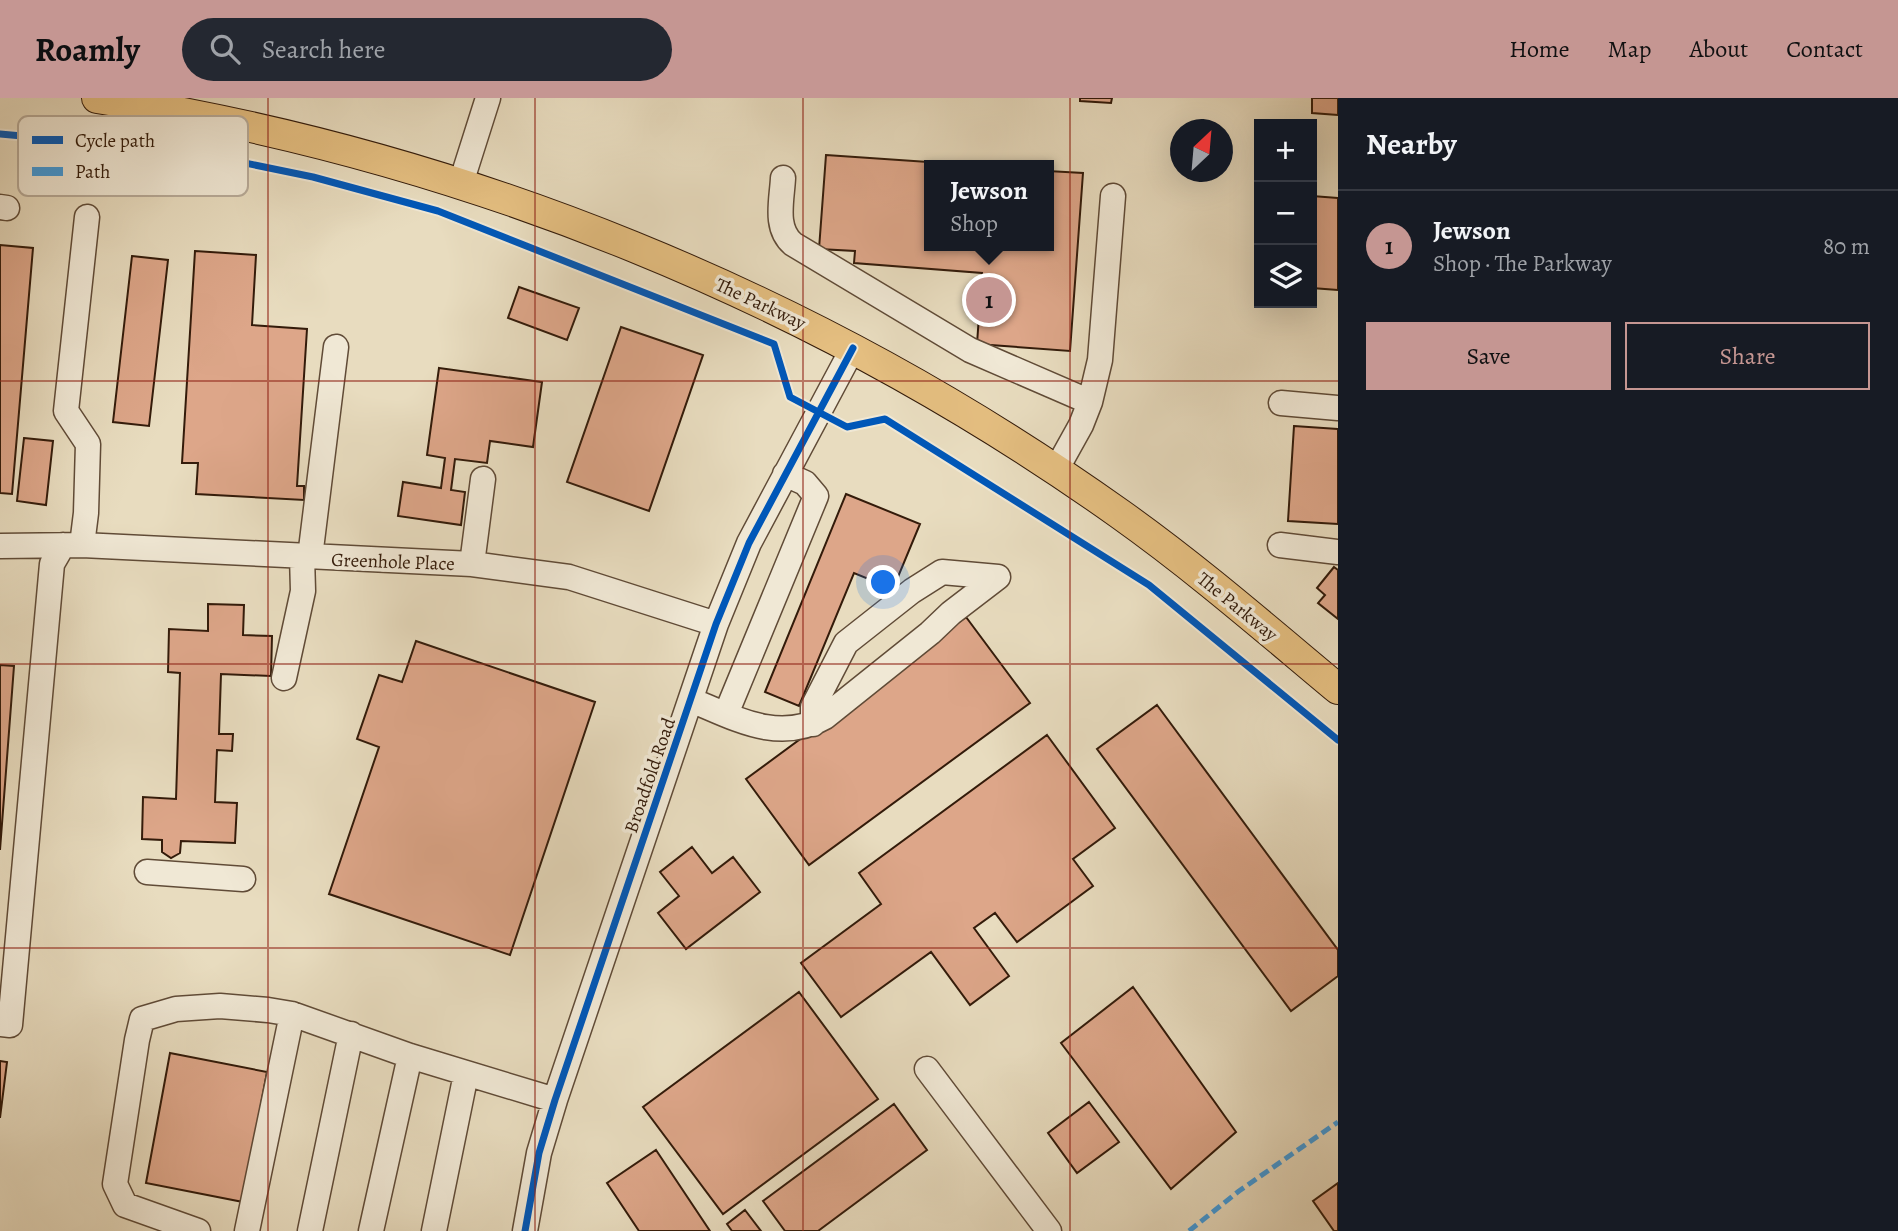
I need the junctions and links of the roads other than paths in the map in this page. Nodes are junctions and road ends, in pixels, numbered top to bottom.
1 (97, 98) edge
2 (488, 98) edge
3 (200, 116) edge
4 (248, 127) edge
5 (783, 178) dead end
6 (461, 183) junction
7 (1113, 196) dead end
8 (87, 217) dead end
9 (336, 347) dead end
10 (853, 348) junction
11 (1090, 402) junction
12 (1281, 403) dead end
13 (1338, 408) edge
14 (1056, 470) junction
15 (785, 474) junction
16 (483, 479) dead end
17 (72, 545) junction
18 (1280, 545) dead end
19 (0, 546) edge
20 (1338, 551) edge
21 (306, 557) junction
22 (472, 564) junction
23 (716, 624) junction
24 (284, 678) dead end
25 (1338, 689) edge
26 (691, 700) junction
27 (726, 714) junction
28 (813, 724) junction
29 (147, 872) dead end
30 (243, 879) dead end
31 (292, 1014) junction
32 (0, 1024) edge
33 (351, 1034) junction
34 (410, 1056) junction
35 (927, 1069) dead end
36 (466, 1074) junction
37 (555, 1100) junction
38 (198, 1231) edge
39 (247, 1231) edge
40 (310, 1231) edge
41 (371, 1231) edge
42 (434, 1231) edge
43 (525, 1231) edge
44 (1049, 1231) edge

1 - 3 main road, The Parkway
2 - 6 street
4 - 6 main road, The Parkway
5 - 11 street
6 - 10 main road, The Parkway
7 - 11 street
8 - 17 street
9 - 21 street
10 - 14 main road, The Parkway
10 - 15 street, Broadfold Road
11 - 14 street
12 - 13 street
14 - 25 main road, The Parkway
15 - 23 street, Broadfold Road
15 - 27 street
16 - 22 street
17 - 19 street, Greenhole Place
17 - 21 street, Greenhole Place
17 - 32 street
18 - 20 street
21 - 22 street, Greenhole Place
21 - 24 street
22 - 23 street, Greenhole Place
23 - 26 street, Broadfold Road
26 - 27 street
26 - 37 street, Broadfold Road
27 - 28 street
28 - 28 street
29 - 30 street
31 - 33 street
31 - 38 street
31 - 39 street
33 - 34 street
33 - 40 street
34 - 36 street
34 - 41 street
35 - 44 street
36 - 37 street
36 - 42 street
37 - 43 street, Broadfold Road

